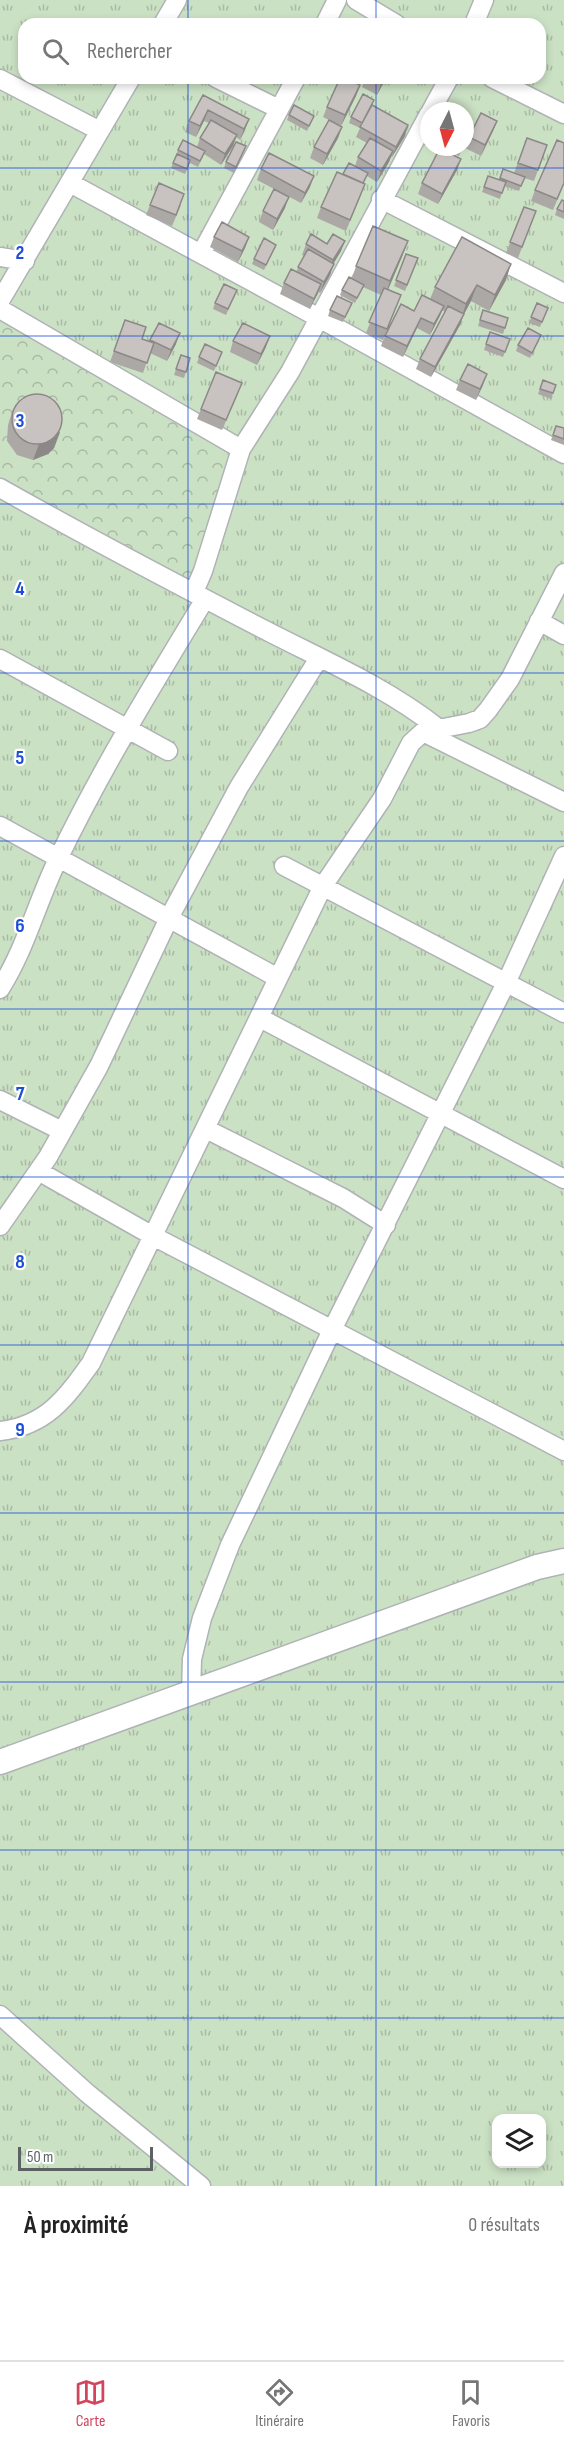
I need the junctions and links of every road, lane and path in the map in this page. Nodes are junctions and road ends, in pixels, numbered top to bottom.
1 (177, 0) edge
2 (338, 0) edge
3 (356, 0) edge
4 (484, 0) edge
5 (166, 18) edge
6 (328, 18) edge
7 (386, 18) edge
8 (476, 18) edge
9 (0, 79) edge
10 (127, 84) edge
11 (228, 84) edge
12 (293, 84) edge
13 (446, 84) edge
14 (504, 84) edge
15 (436, 102) edge
16 (279, 109) junction
17 (564, 113) edge
18 (420, 130) edge
19 (100, 131) junction
20 (70, 183) junction
21 (381, 199) junction
22 (201, 254) junction
23 (0, 257) edge
24 (25, 261) junction
25 (564, 293) edge
26 (0, 301) edge
27 (0, 309) edge
28 (319, 318) junction
29 (241, 449) junction
30 (564, 454) edge
31 (0, 488) edge
32 (564, 573) edge
33 (199, 595) junction
34 (539, 621) junction
35 (564, 635) edge
36 (319, 658) junction
37 (0, 659) edge
38 (127, 729) junction
39 (430, 730) junction
40 (168, 751) dead end
41 (564, 802) edge
42 (0, 826) edge
43 (58, 858) junction
44 (562, 863) edge
45 (284, 866) dead end
46 (323, 886) junction
47 (169, 918) junction
48 (3, 978) edge
49 (278, 978) junction
50 (507, 981) junction
51 (564, 1013) edge
52 (260, 1018) junction
53 (0, 1100) edge
54 (442, 1115) junction
55 (206, 1129) junction
56 (62, 1131) junction
57 (40, 1172) junction
58 (564, 1179) edge
59 (386, 1225) junction
60 (0, 1226) edge
61 (153, 1236) junction
62 (332, 1330) junction
63 (0, 1431) edge
64 (564, 1451) edge
65 (564, 1561) edge
66 (191, 1695) junction
67 (0, 1762) edge
68 (0, 2015) edge
69 (201, 2186) edge

1 - 5 street
2 - 6 street
3 - 7 street
4 - 8 street
9 - 19 street
10 - 19 street
11 - 16 street
12 - 16 street
13 - 15 street
14 - 17 street
16 - 22 street
18 - 21 street
19 - 20 street
20 - 22 street
20 - 24 street
21 - 25 street
21 - 28 street
22 - 28 street
23 - 24 street
24 - 26 street
27 - 29 street
28 - 29 street
28 - 30 street
29 - 33 street
31 - 33 street
32 - 34 street
33 - 36 street
33 - 38 street
34 - 35 street
34 - 39 street
36 - 39 street
36 - 47 street
37 - 38 street
38 - 40 street
38 - 43 street
39 - 41 street
39 - 46 street
42 - 43 street
43 - 47 street
43 - 48 street
44 - 50 street
45 - 46 street
46 - 49 street
46 - 50 street
47 - 49 street
47 - 56 street
49 - 52 street
50 - 51 street
50 - 54 street
52 - 54 street
52 - 55 street
53 - 56 street
54 - 58 street
54 - 59 street
55 - 59 street
55 - 61 street
56 - 57 street
57 - 60 street
57 - 61 street
59 - 62 street
61 - 62 street
61 - 63 street
62 - 64 street
62 - 66 street
65 - 66 street
66 - 67 street
68 - 69 street

